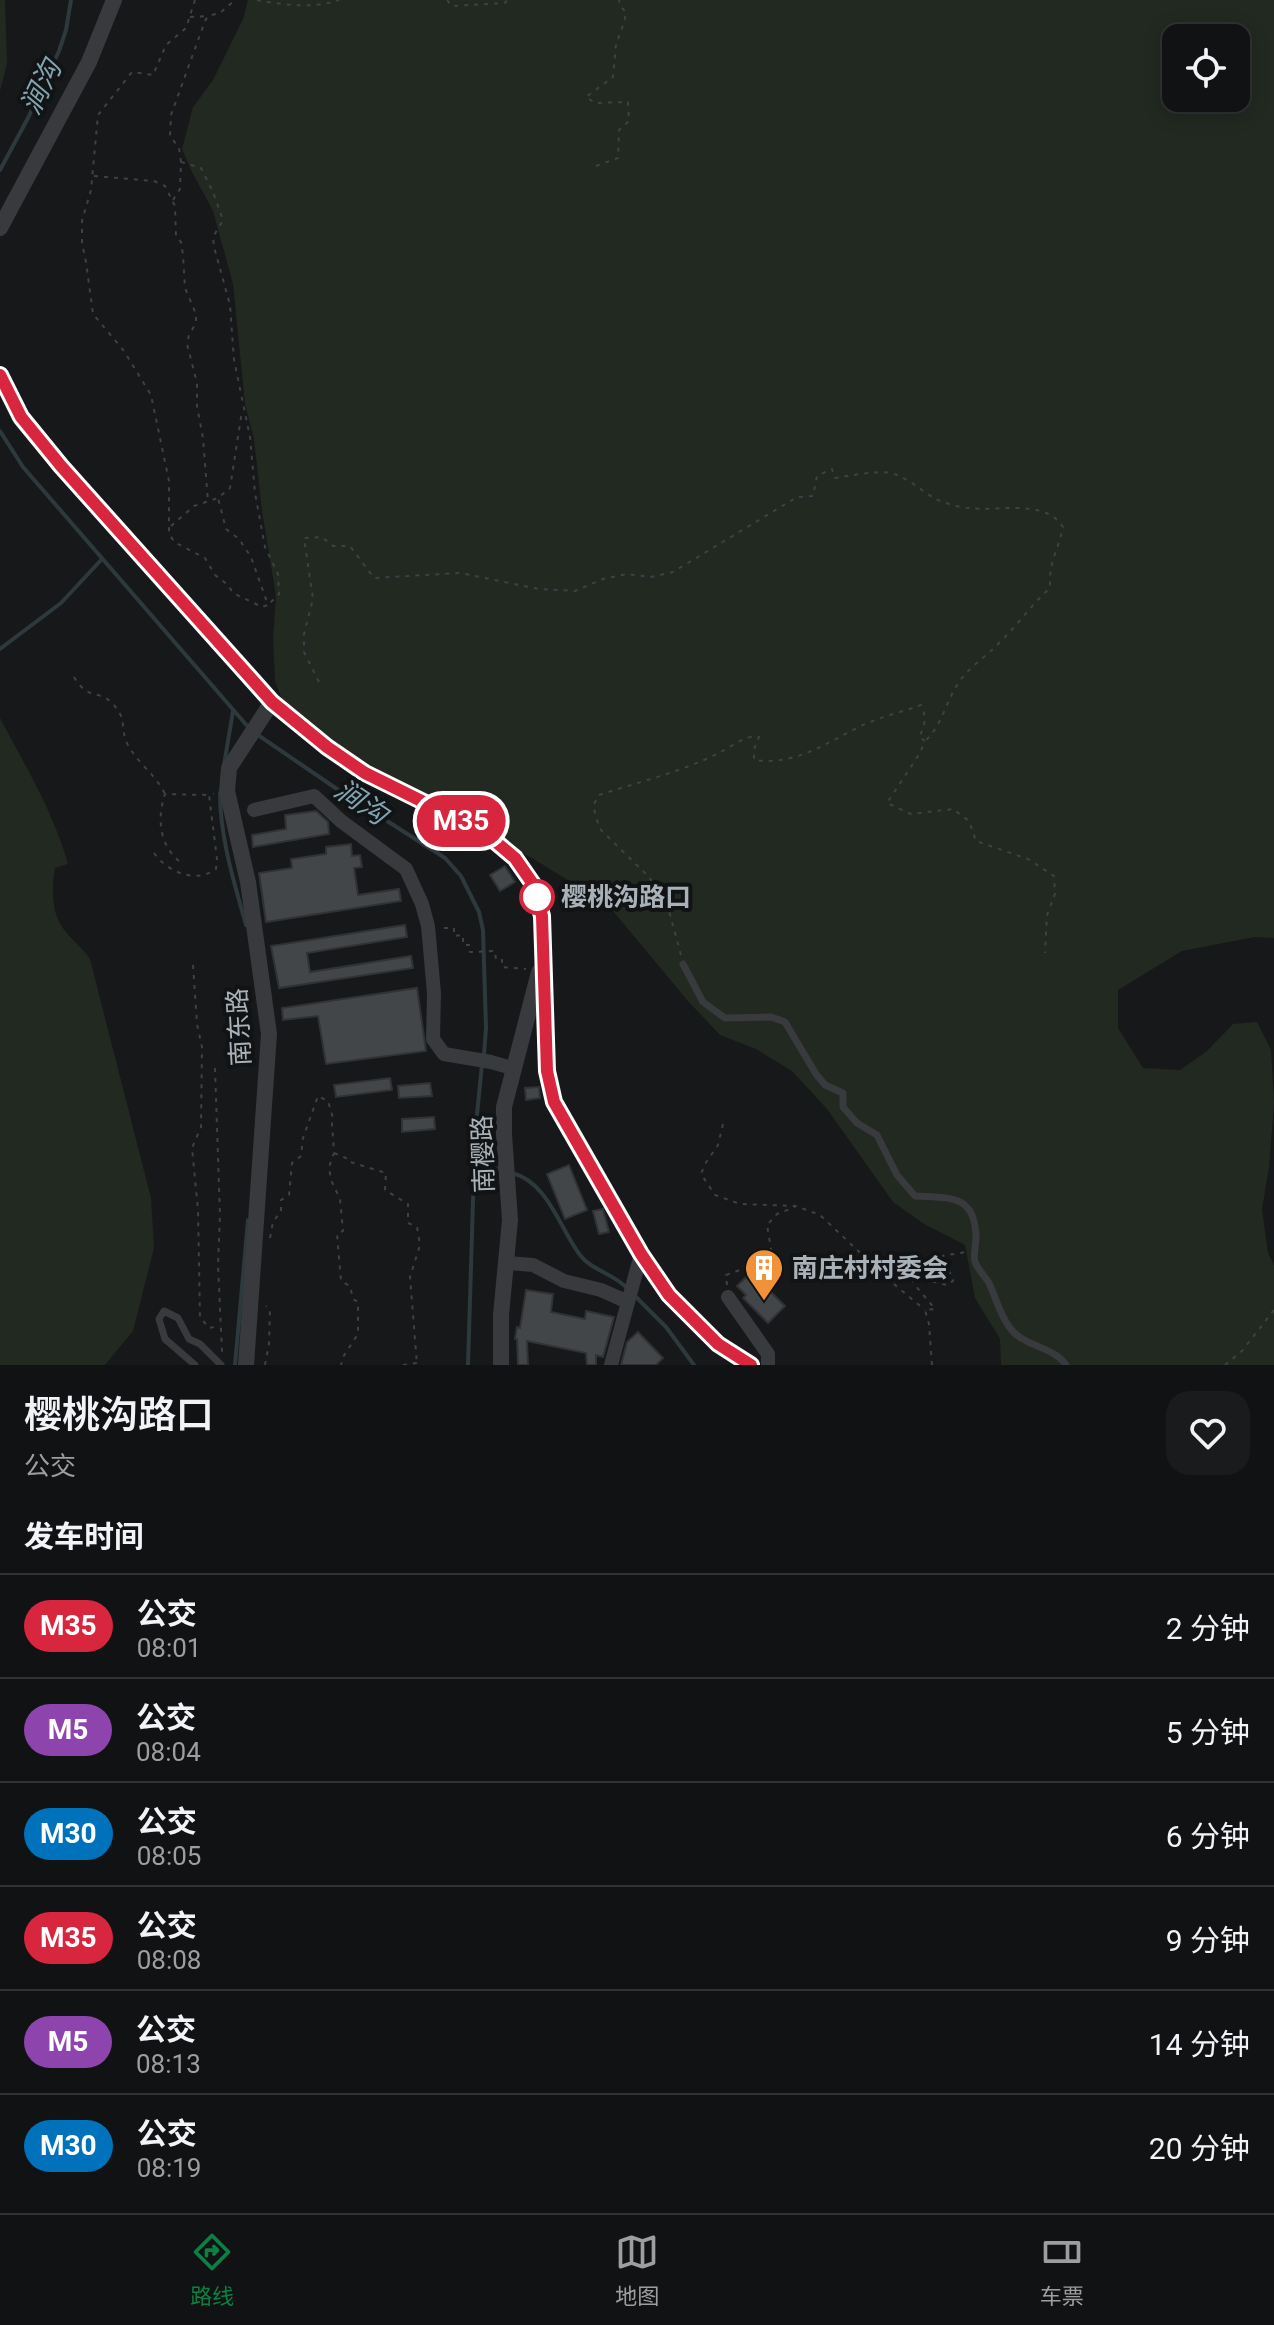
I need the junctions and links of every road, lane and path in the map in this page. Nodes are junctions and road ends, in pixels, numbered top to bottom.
1 (114, 0) edge
2 (195, 0) edge
3 (235, 0) edge
4 (257, 0) edge
5 (339, 0) edge
6 (447, 0) edge
7 (507, 0) edge
8 (619, 0) edge
9 (208, 16) junction
10 (190, 17) junction
11 (181, 162) junction
12 (596, 166) dead end
13 (93, 175) junction
14 (172, 201) junction
15 (0, 228) edge
16 (0, 375) edge
17 (243, 408) junction
18 (218, 498) junction
19 (208, 502) junction
20 (170, 526) junction
21 (268, 605) junction
22 (74, 677) dead end
23 (319, 682) dead end
24 (272, 702) junction
25 (925, 741) junction
26 (165, 794) junction
27 (254, 810) dead end
28 (154, 853) dead end
29 (179, 861) dead end
30 (450, 928) dead end
31 (544, 944) junction
32 (1045, 953) dead end
33 (683, 964) joint
34 (193, 965) dead end
35 (515, 967) dead end
36 (215, 1068) dead end
37 (512, 1068) junction
38 (723, 1124) dead end
39 (334, 1153) junction
40 (796, 1206) junction
41 (268, 1245) dead end
42 (975, 1252) junction
43 (641, 1254) junction
44 (507, 1263) junction
45 (630, 1295) junction
46 (728, 1297) joint
47 (262, 1303) dead end
48 (925, 1310) junction
49 (1274, 1310) edge
50 (220, 1326) junction
51 (222, 1352) dead end
52 (417, 1364) edge
53 (195, 1365) edge
54 (221, 1365) edge
55 (246, 1365) edge
56 (265, 1365) edge
57 (341, 1365) edge
58 (403, 1365) edge
59 (501, 1365) edge
60 (611, 1365) edge
61 (751, 1365) edge
62 (768, 1365) edge
63 (932, 1365) edge
64 (1066, 1365) edge
65 (1225, 1365) edge

1 - 15 street
2 - 10 path
3 - 9 path
4 - 5 path
6 - 7 path
8 - 12 path
9 - 10 path
9 - 11 path
10 - 13 path
11 - 14 path
11 - 17 path
13 - 14 path
13 - 20 path
14 - 19 path
16 - 24 street
17 - 18 path
17 - 21 path
18 - 19 path
18 - 21 path
19 - 20 path
20 - 21 path
22 - 26 path
23 - 25 path
24 - 31 street
24 - 55 street, 南东路
25 - 32 path
25 - 33 path
26 - 28 path
26 - 29 path
27 - 37 street
30 - 35 path
31 - 37 street, 南樱路
31 - 43 street
33 - 42 lane
34 - 50 path
36 - 50 path
37 - 44 street, 南樱路
38 - 40 path
39 - 41 path
39 - 52 path
39 - 57 path
40 - 46 path
40 - 48 path
42 - 48 path
42 - 64 lane
43 - 45 street
43 - 61 street
44 - 45 street
44 - 59 street, 南樱路
45 - 60 street
46 - 62 street
47 - 56 path
48 - 63 path
49 - 65 path
50 - 51 path
52 - 58 path
53 - 54 lane

